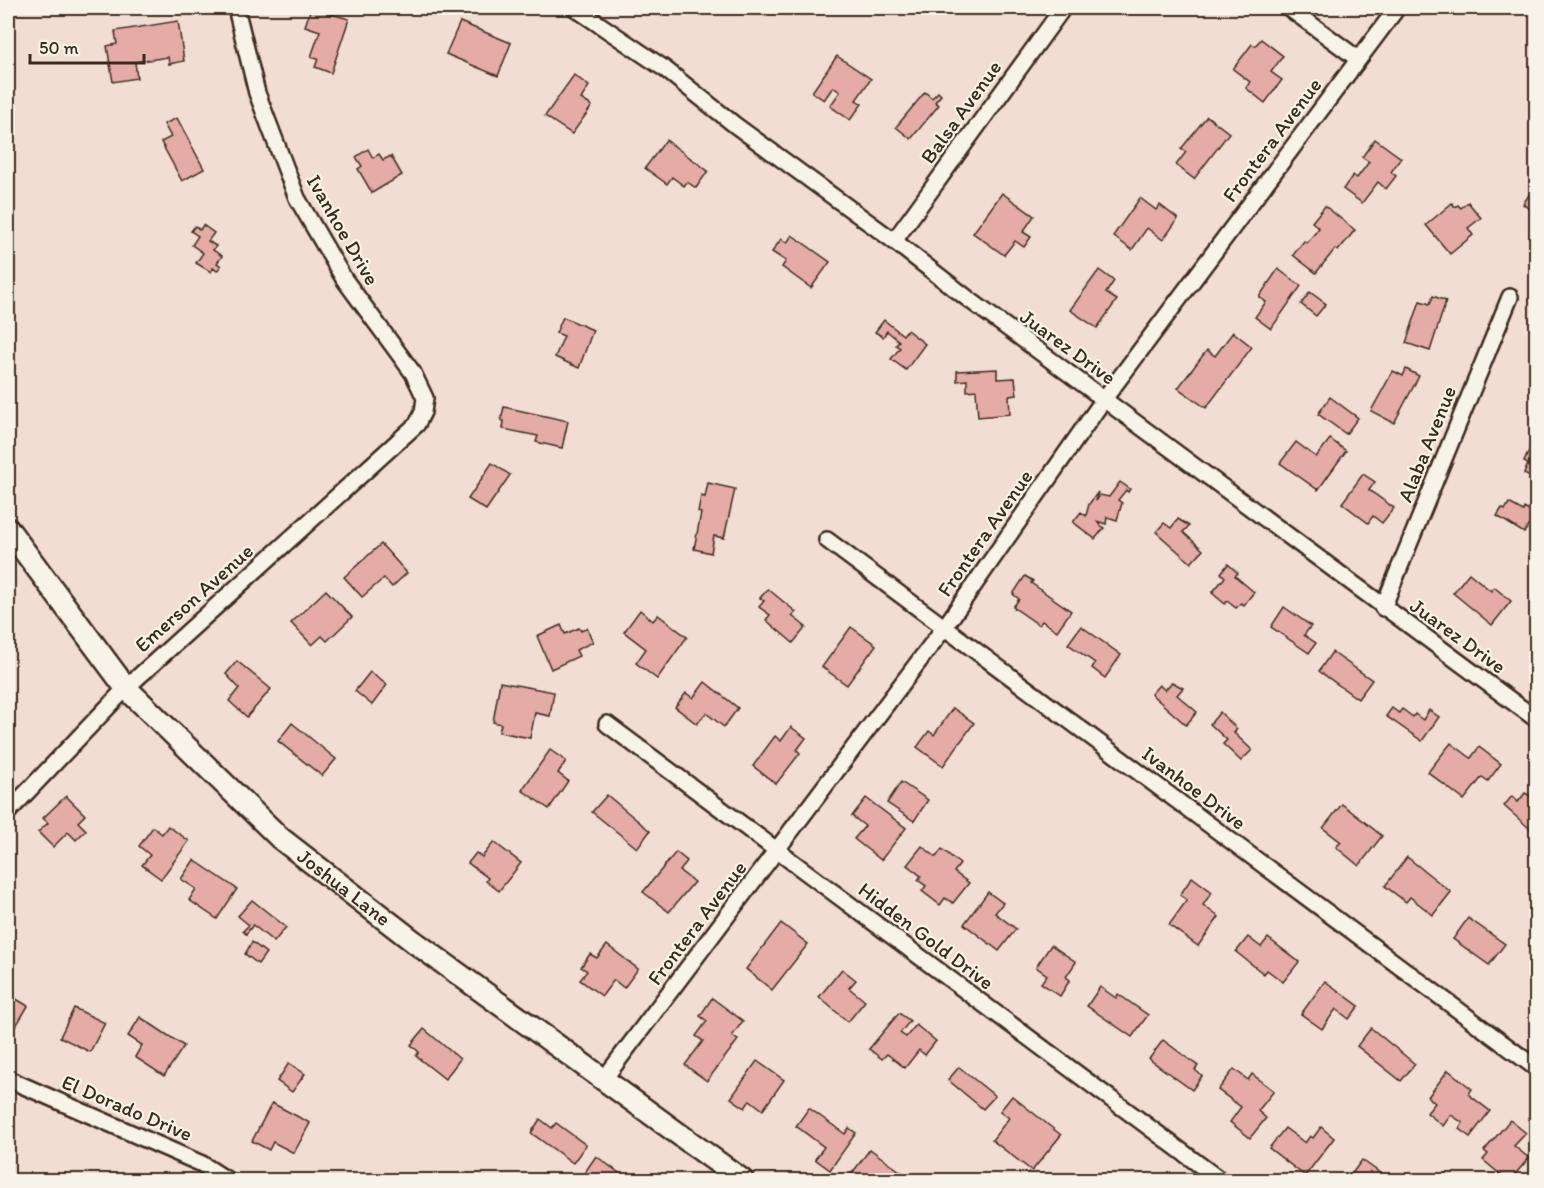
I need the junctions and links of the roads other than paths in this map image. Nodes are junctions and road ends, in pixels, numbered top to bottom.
1 (236, 8) edge
2 (575, 8) edge
3 (1063, 8) edge
4 (1288, 8) edge
5 (1397, 8) edge
6 (1358, 59) junction
7 (894, 241) junction
8 (1510, 297) dead end
9 (1104, 399) junction
10 (417, 424) joint
11 (8, 530) edge
12 (827, 540) dead end
13 (1383, 608) junction
14 (944, 628) junction
15 (126, 688) junction
16 (1536, 719) edge
17 (607, 724) dead end
18 (8, 812) edge
19 (777, 852) junction
20 (1536, 1068) edge
21 (8, 1079) edge
22 (604, 1079) junction
23 (227, 1180) edge
24 (742, 1180) edge
25 (1220, 1180) edge

1 - 10 street, Ivanhoe Drive
2 - 7 street, Juarez Drive
3 - 7 street, Balsa Avenue
4 - 6 street
5 - 6 street, Frontera Avenue
6 - 9 street, Frontera Avenue
7 - 9 street, Juarez Drive
8 - 13 street, Alaba Avenue
9 - 13 street, Juarez Drive
9 - 14 street, Frontera Avenue
10 - 15 street, Emerson Avenue
11 - 15 main road, Joshua Lane
12 - 14 street, Ivanhoe Drive
13 - 16 street, Juarez Drive
14 - 19 street, Frontera Avenue
14 - 20 street, Ivanhoe Drive
15 - 18 street, Emerson Avenue
15 - 22 main road, Joshua Lane
17 - 19 street, Hidden Gold Drive
19 - 22 street, Frontera Avenue
19 - 25 street, Hidden Gold Drive
21 - 23 street, El Dorado Drive
22 - 24 main road, Joshua Lane

